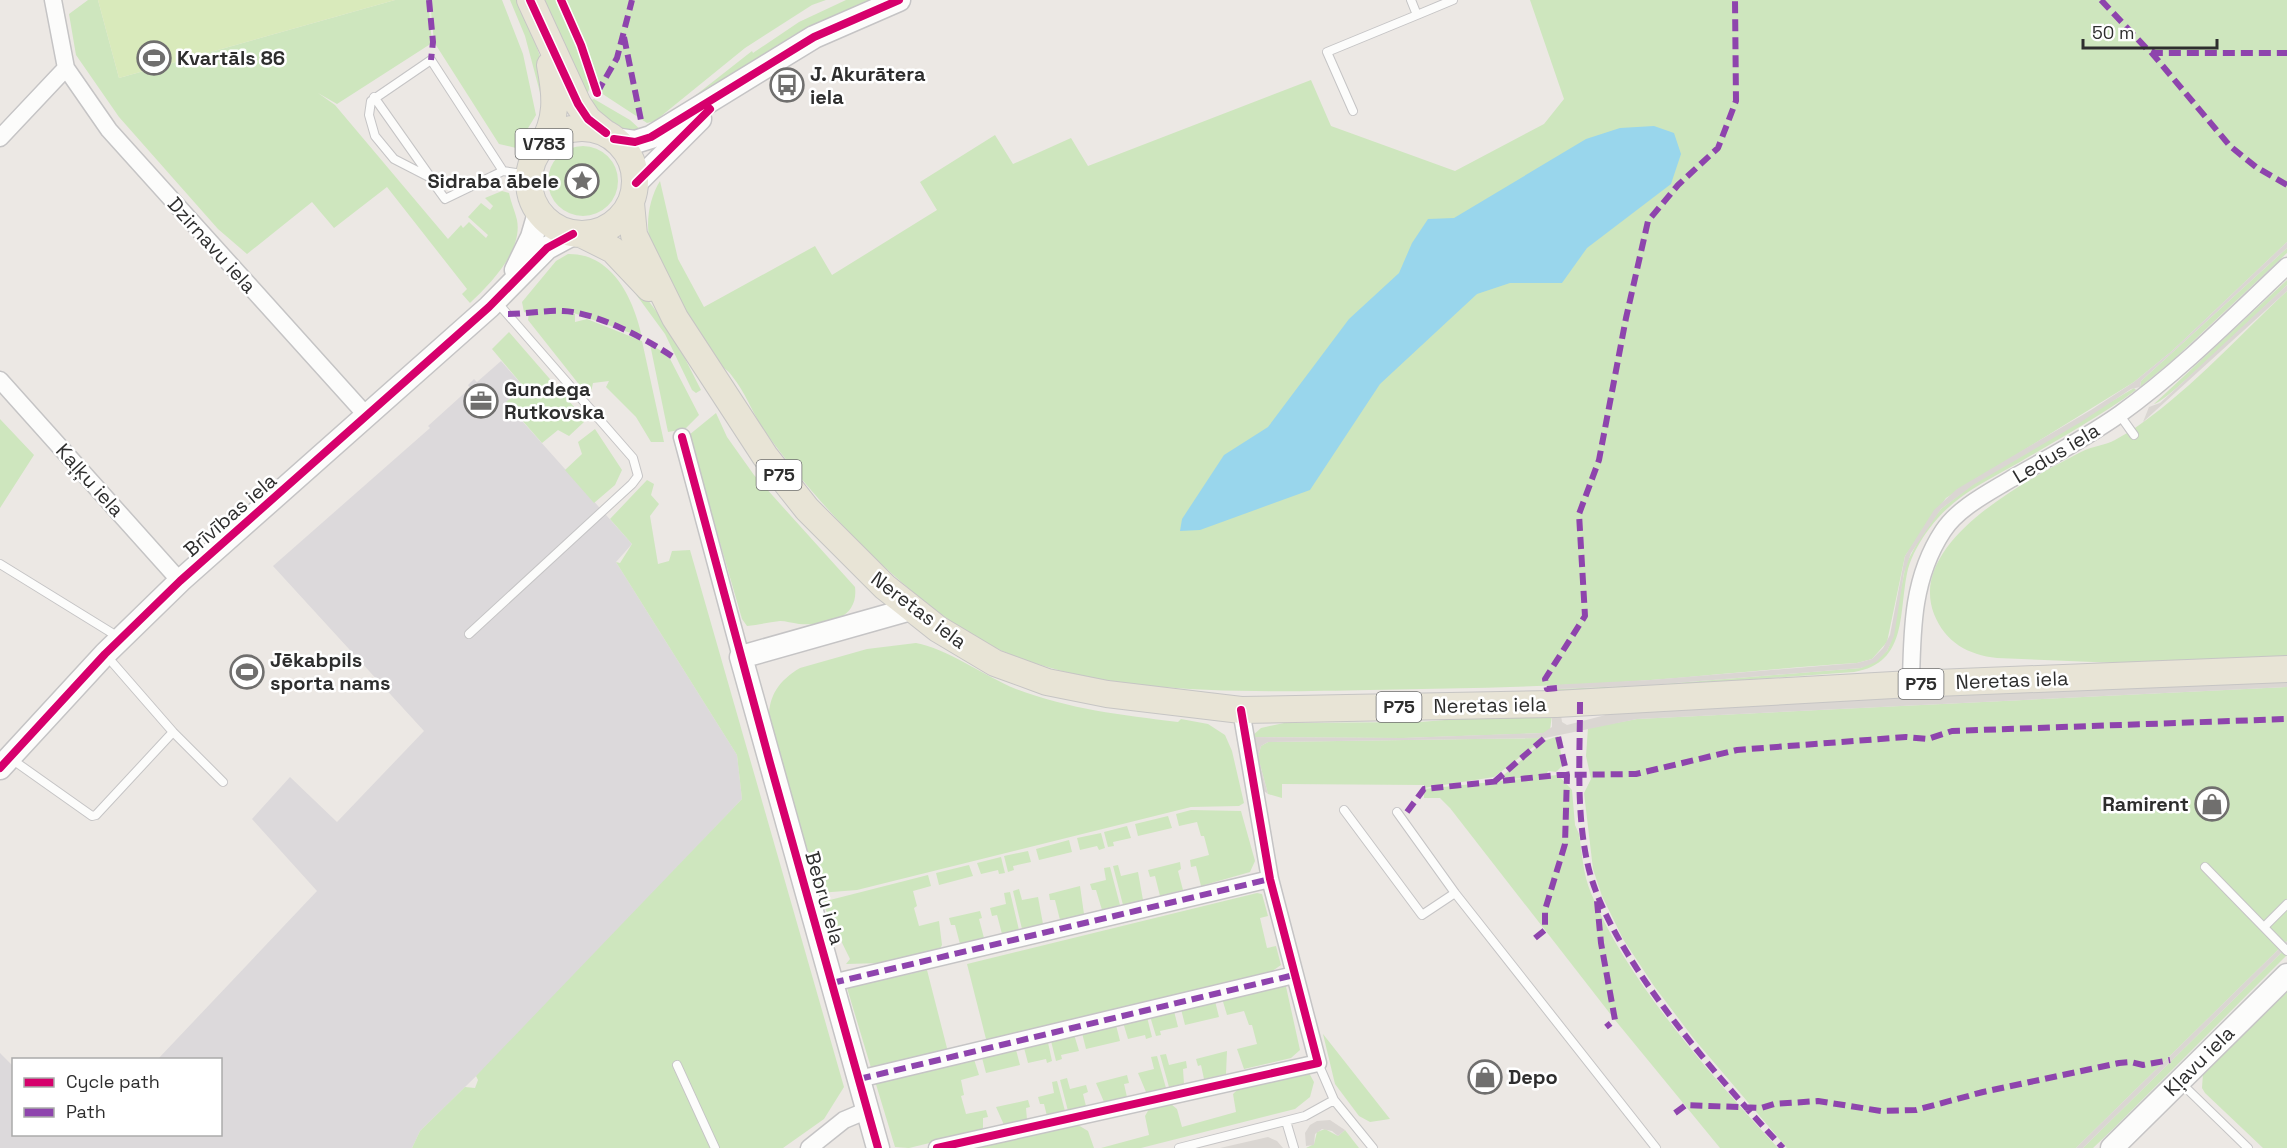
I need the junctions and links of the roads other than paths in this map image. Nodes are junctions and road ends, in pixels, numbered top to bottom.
1 (53, 0) edge
2 (530, 0) edge
3 (899, 0) edge
4 (1411, 0) edge
5 (1453, 0) edge
6 (1417, 15) junction
7 (544, 32) junction
8 (66, 68) junction
9 (727, 93) junction
10 (374, 97) junction
11 (1353, 111) dead end
12 (610, 136) junction
13 (0, 138) edge
14 (541, 147) junction
15 (503, 171) junction
16 (529, 175) junction
17 (429, 177) junction
18 (633, 193) junction
19 (539, 213) junction
20 (578, 235) junction
21 (2287, 266) edge
22 (495, 301) junction
23 (675, 318) junction
24 (0, 380) edge
25 (2119, 414) junction
26 (366, 415) junction
27 (2134, 435) dead end
28 (682, 437) dead end
29 (0, 564) edge
30 (180, 581) junction
31 (911, 609) junction
32 (469, 634) dead end
33 (113, 646) junction
34 (741, 657) junction
35 (2287, 669) edge
36 (1911, 684) junction
37 (1241, 710) junction
38 (173, 732) junction
39 (5, 763) edge
40 (223, 782) dead end
41 (1344, 810) dead end
42 (1397, 812) dead end
43 (2205, 867) dead end
44 (1270, 879) junction
45 (1455, 893) junction
46 (2287, 904) edge
47 (2264, 927) junction
48 (2287, 951) edge
49 (1294, 975) junction
50 (2287, 975) edge
51 (832, 983) junction
52 (1318, 1063) junction
53 (677, 1065) dead end
54 (859, 1079) junction
55 (2179, 1081) junction
56 (1334, 1100) junction
57 (868, 1110) junction
58 (1286, 1121) junction
59 (715, 1148) edge
60 (809, 1148) edge
61 (878, 1148) edge
62 (937, 1148) edge
63 (1179, 1148) edge
64 (1294, 1148) edge
65 (1373, 1148) edge
66 (1656, 1148) edge
67 (2112, 1148) edge
68 (2248, 1148) edge

1 - 8 street, Dzirnavu iela
2 - 7 main road
3 - 9 main road
4 - 6 lane
5 - 6 lane
6 - 11 lane
7 - 12 main road
7 - 14 main road
8 - 13 street
8 - 26 street, Dzirnavu iela
9 - 12 main road
9 - 18 main road
10 - 15 lane
10 - 17 lane
10 - 17 lane
12 - 14 main road, V783
12 - 18 main road
14 - 16 main road, V783
15 - 16 lane
15 - 17 lane
16 - 19 main road, V783
18 - 20 main road
18 - 23 main road, P75
19 - 20 main road
19 - 22 main road
20 - 22 main road
20 - 23 main road
21 - 25 street, Ledus iela
22 - 26 main road, Brīvības iela
22 - 32 lane
23 - 31 main road, Neretas iela / P75
24 - 30 street, Kaļķu iela
25 - 27 lane
25 - 36 street, Ledus iela
26 - 30 main road, Brīvības iela
28 - 34 street
29 - 33 lane
30 - 33 main road, Brīvības iela
31 - 34 main road
31 - 37 main road, Neretas iela / P75
33 - 38 lane
33 - 39 main road, Brīvības iela
34 - 51 main road, Bebru iela
35 - 36 main road, Neretas iela / P75
36 - 37 main road, Neretas iela / P75
37 - 44 street
38 - 39 lane
38 - 40 lane
41 - 45 lane
42 - 45 lane
43 - 47 lane
44 - 49 street
44 - 51 street
45 - 66 lane
46 - 47 lane
47 - 48 lane
49 - 52 street
49 - 54 street
50 - 55 main road, Kļavu iela
51 - 54 main road, Bebru iela
52 - 56 lane
52 - 62 street
53 - 59 lane
54 - 57 main road, Bebru iela
55 - 67 main road, Kļavu iela
55 - 68 lane
56 - 58 lane
56 - 65 lane
57 - 60 street
57 - 61 main road, Bebru iela
58 - 63 lane
58 - 64 lane

